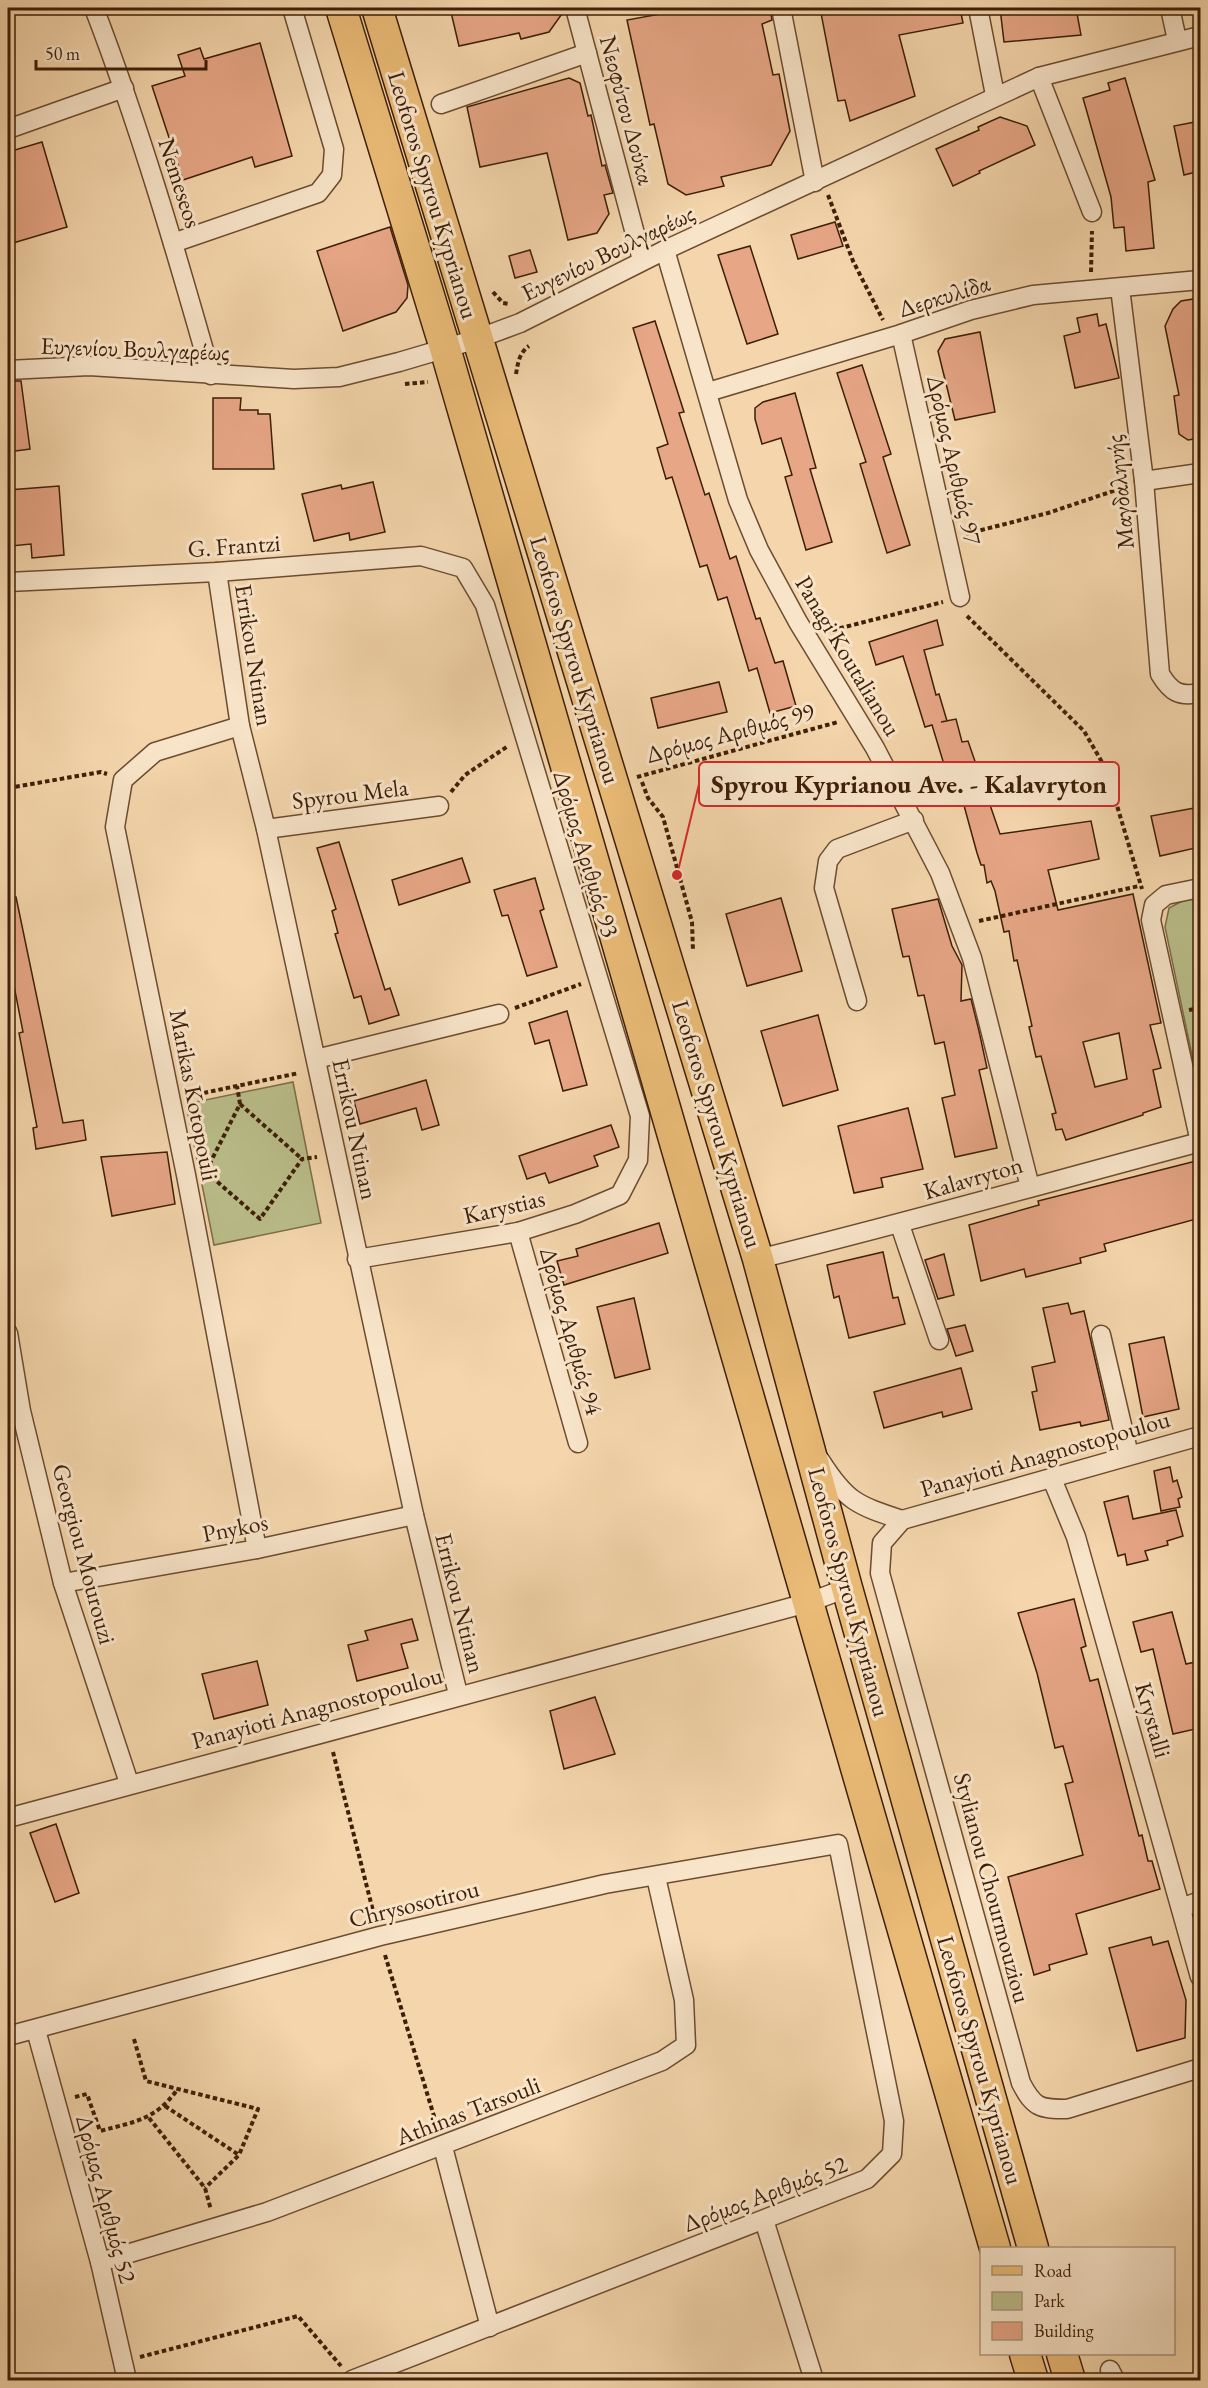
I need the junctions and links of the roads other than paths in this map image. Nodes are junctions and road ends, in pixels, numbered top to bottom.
1 (94, 8) edge
2 (292, 8) edge
3 (341, 8) edge
4 (377, 8) edge
5 (575, 8) edge
6 (781, 8) edge
7 (978, 8) edge
8 (1170, 8) edge
9 (1200, 36) edge
10 (1177, 40) junction
11 (587, 53) junction
12 (1039, 77) junction
13 (124, 88) junction
14 (995, 95) junction
15 (441, 104) dead end
16 (8, 129) edge
17 (818, 180) junction
18 (1092, 212) road end
19 (173, 243) junction
20 (665, 250) junction
21 (642, 260) junction
22 (1200, 280) edge
23 (1120, 288) junction
24 (896, 336) junction
25 (477, 339) junction
26 (445, 348) junction
27 (8, 370) edge
28 (211, 375) junction
29 (708, 392) junction
30 (1200, 473) edge
31 (1144, 481) junction
32 (463, 568) joint
33 (217, 572) junction
34 (8, 582) edge
35 (960, 597) road end
36 (1200, 693) edge
37 (240, 726) junction
38 (439, 806) road end
39 (914, 820) junction
40 (266, 829) junction
41 (1200, 888) edge
42 (857, 1001) dead end
43 (499, 1014) road end
44 (317, 1064) junction
45 (1200, 1142) edge
46 (638, 1160) joint
47 (1030, 1186) junction
48 (900, 1225) junction
49 (518, 1232) junction
50 (357, 1259) junction
51 (758, 1259) junction
52 (8, 1333) edge
53 (1101, 1335) dead end
54 (939, 1340) dead end
55 (1200, 1436) edge
56 (806, 1437) junction
57 (578, 1443) dead end
58 (1129, 1455) junction
59 (1052, 1479) junction
60 (414, 1515) junction
61 (902, 1520) junction
62 (257, 1549) junction
63 (63, 1583) junction
64 (847, 1588) junction
65 (807, 1603) junction
66 (458, 1694) junction
67 (129, 1784) junction
68 (8, 1818) edge
69 (838, 1844) joint
70 (656, 1877) junction
71 (1200, 1901) edge
72 (1181, 1908) junction
73 (1200, 1977) edge
74 (36, 2030) junction
75 (8, 2036) edge
76 (1200, 2068) edge
77 (443, 2147) junction
78 (764, 2220) junction
79 (994, 2247) edge
80 (1033, 2247) edge
81 (100, 2262) junction
82 (490, 2327) junction
83 (1025, 2355) edge
84 (1062, 2355) edge
85 (127, 2380) edge
86 (353, 2380) edge
87 (814, 2380) edge
88 (1033, 2380) edge
89 (1070, 2380) edge

1 - 13 street, Nemeseos
2 - 19 street
3 - 26 main road, Leoforos Spyrou Kyprianou
4 - 25 main road, Leoforos Spyrou Kyprianou
5 - 11 street, Νεοφύτου Δούκα
6 - 17 street
7 - 14 street
8 - 10 street
9 - 10 street, Ευγενίου Βουλγαρέως
10 - 12 street, Ευγενίου Βουλγαρέως
11 - 15 street
11 - 21 street, Νεοφύτου Δούκα
12 - 14 street, Ευγενίου Βουλγαρέως
12 - 18 street
13 - 16 street
13 - 19 street, Nemeseos
14 - 17 street, Ευγενίου Βουλγαρέως
17 - 20 street, Ευγενίου Βουλγαρέως
19 - 28 street, Nemeseos
20 - 21 street, Ευγενίου Βουλγαρέως
20 - 29 street, Panagi Koutalianou
21 - 25 street, Ευγενίου Βουλγαρέως
22 - 23 street, Δερκυλίδα
23 - 24 street, Δερκυλίδα
23 - 31 street, Μαγδαληνής
24 - 29 street, Δερκυλίδα
24 - 35 street, Δρόμος Αριθμός 97
25 - 26 street, Ευγενίου Βουλγαρέως
25 - 51 main road, Leoforos Spyrou Kyprianou
26 - 28 street, Ευγενίου Βουλγαρέως
26 - 65 main road, Leoforos Spyrou Kyprianou
27 - 28 street, Ευγενίου Βουλγαρέως
29 - 39 street, Panagi Koutalianou
30 - 31 street
31 - 36 street, Μαγδαληνής
32 - 33 street, G. Frantzi
32 - 46 street, Δρόμος Αριθμός 93
33 - 34 street, G. Frantzi
33 - 37 street, Errikou Ntinan
37 - 40 street, Errikou Ntinan
37 - 62 street, Marikas Kotopouli
38 - 40 street, Spyrou Mela
39 - 42 street
39 - 47 street, Panagi Koutalianou
40 - 44 street, Errikou Ntinan
41 - 45 street
43 - 44 street
44 - 50 street, Errikou Ntinan
45 - 47 street, Kalavryton
46 - 49 street, Karystias
47 - 48 street, Kalavryton
48 - 51 street, Kalavryton
48 - 54 street
49 - 50 street, Karystias
49 - 57 street, Δρόμος Αριθμός 94
50 - 60 street, Errikou Ntinan
51 - 56 main road, Leoforos Spyrou Kyprianou
52 - 63 street, Georgiou Mourouzi
53 - 58 street
55 - 58 street, Panayioti Anagnostopoulou
56 - 61 street
56 - 64 main road, Leoforos Spyrou Kyprianou
58 - 59 street, Panayioti Anagnostopoulou
59 - 61 street, Panayioti Anagnostopoulou
59 - 72 street, Krystalli
60 - 62 street, Pnykos
60 - 66 street, Errikou Ntinan
61 - 76 street, Stylianou Chourmouziou
62 - 63 street, Pnykos
63 - 67 street, Georgiou Mourouzi
64 - 65 street, Panayioti Anagnostopoulou
64 - 80 main road, Leoforos Spyrou Kyprianou
65 - 66 street, Panayioti Anagnostopoulou
65 - 79 main road, Leoforos Spyrou Kyprianou
66 - 67 street, Panayioti Anagnostopoulou
67 - 68 street, Panayioti Anagnostopoulou
69 - 70 street, Chrysosotirou
69 - 78 street, Δρόμος Αριθμός 52
70 - 74 street, Chrysosotirou
70 - 77 street, Athinas Tarsouli
71 - 72 street
72 - 73 street, Krystalli
74 - 75 street, Chrysosotirou
74 - 81 street, Δρόμος Αριθμός 52
77 - 81 street, Athinas Tarsouli
77 - 82 street
78 - 82 street, Δρόμος Αριθμός 52
78 - 87 street
81 - 85 street, Δρόμος Αριθμός 52
82 - 86 street, Δρόμος Αριθμός 52
83 - 88 main road
84 - 89 main road

